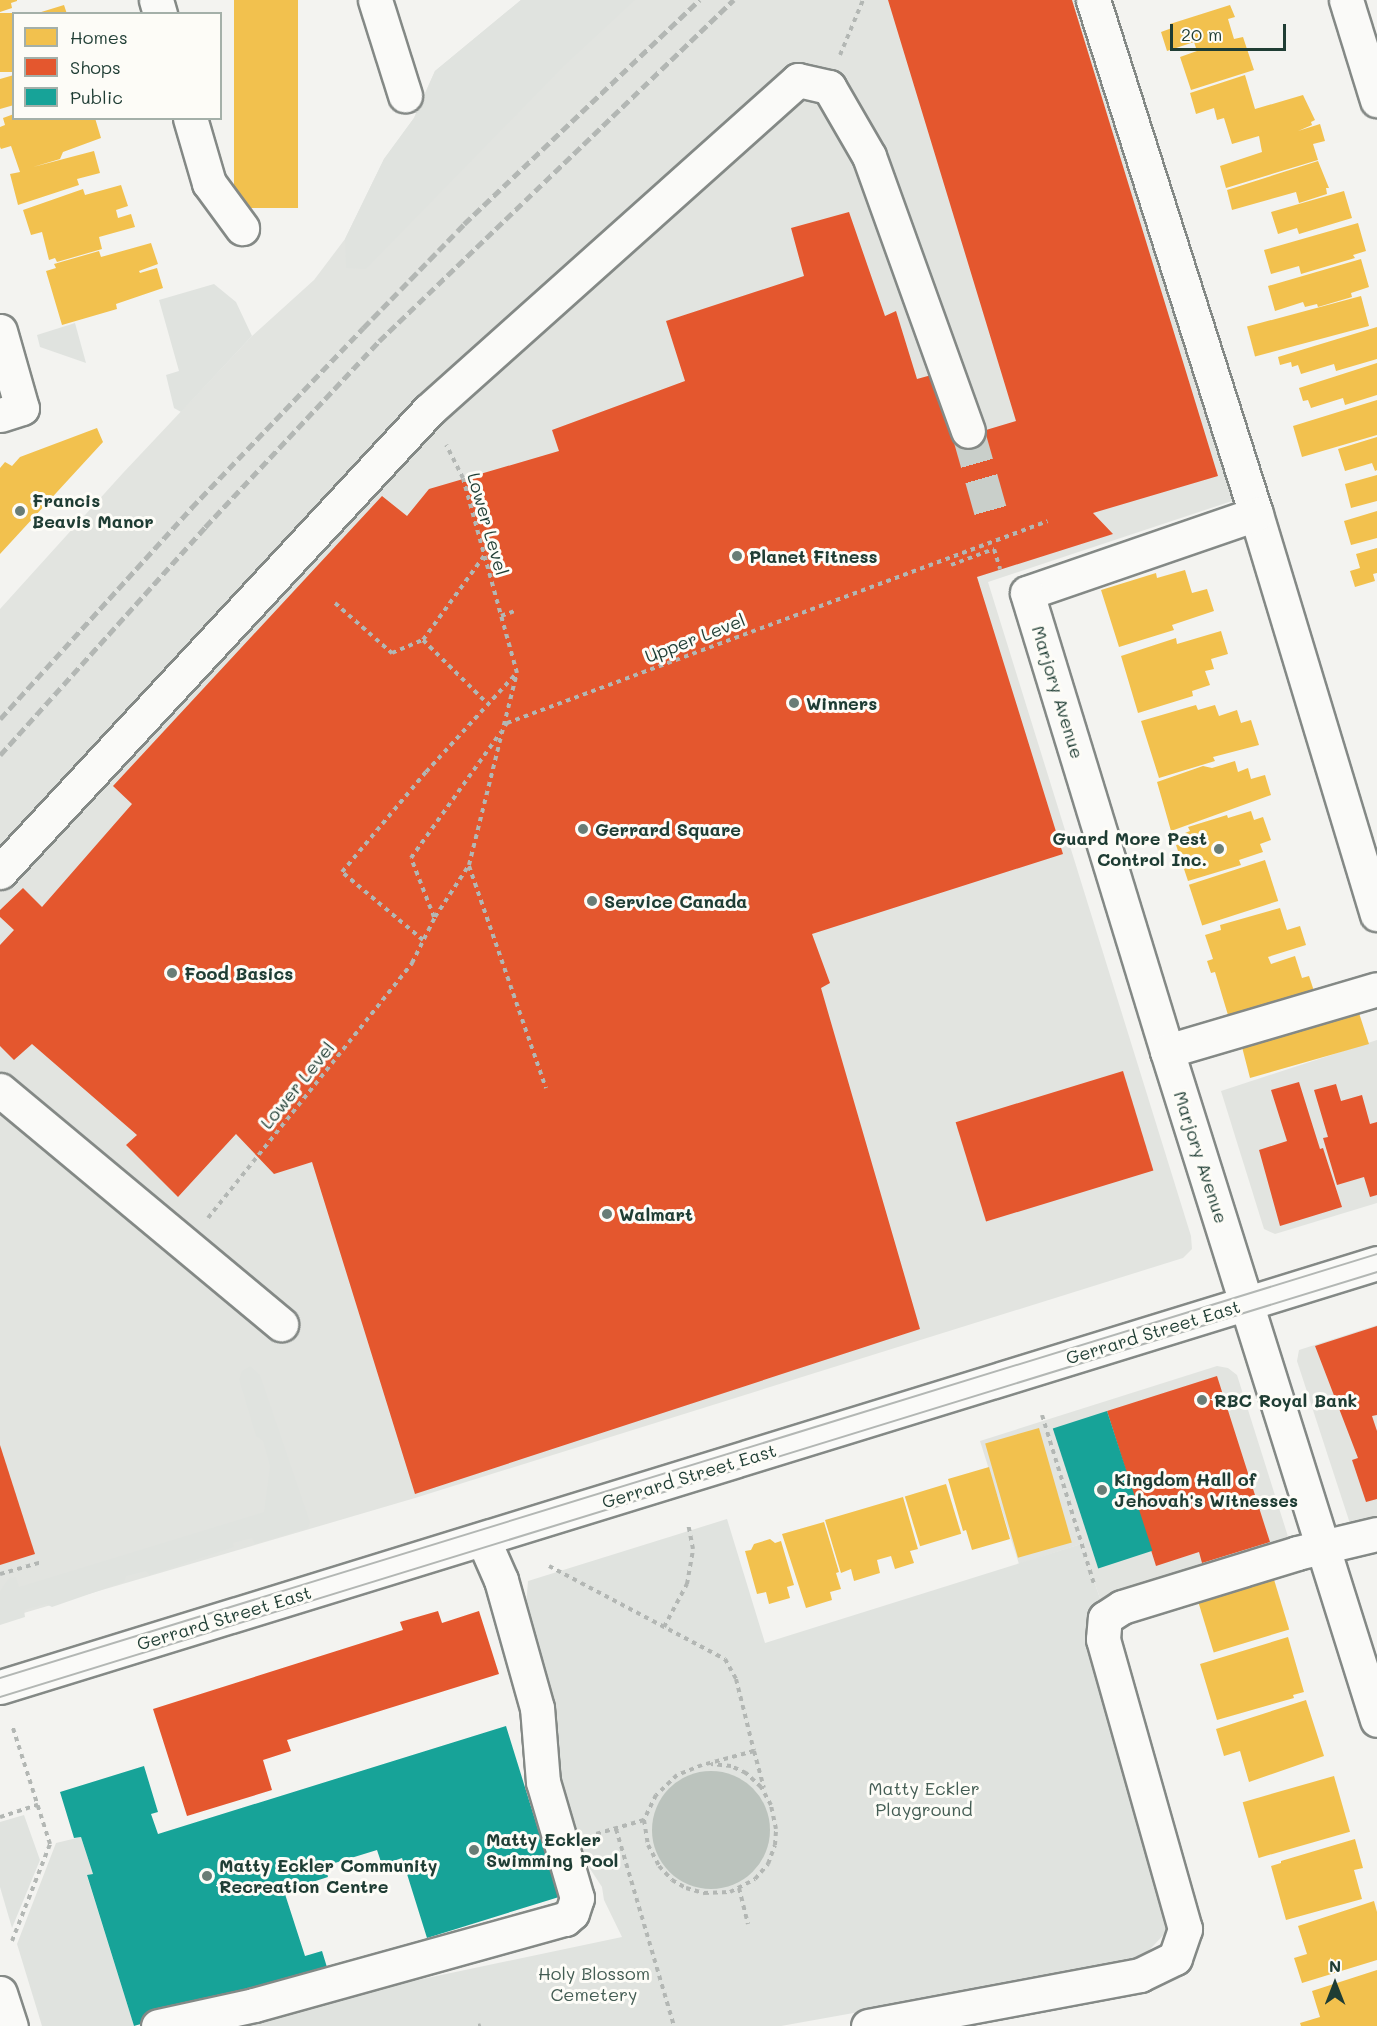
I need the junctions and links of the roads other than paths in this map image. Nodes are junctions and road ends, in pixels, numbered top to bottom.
1 (375, 0) edge
2 (1093, 0) edge
3 (1346, 0) edge
4 (405, 95) dead end
5 (1377, 100) edge
6 (191, 120) edge
7 (242, 228) dead end
8 (0, 331) edge
9 (11, 411) edge
10 (968, 431) tunnel mouth
11 (1256, 514) junction
12 (0, 872) edge
13 (1377, 914) edge
14 (1377, 989) edge
15 (1167, 1051) junction
16 (0, 1090) edge
17 (1377, 1263) edge
18 (1246, 1303) junction
19 (281, 1324) dead end
20 (1377, 1534) edge
21 (483, 1539) junction
22 (1323, 1546) junction
23 (0, 1687) edge
24 (1377, 1720) edge
25 (0, 1993) edge
26 (11, 2026) edge
27 (158, 2026) edge
28 (868, 2026) edge

1 - 4 street
2 - 11 street
3 - 5 street
6 - 7 street
8 - 9 street
10 - 12 street
11 - 13 street
11 - 15 street, Marjory Avenue
14 - 15 street
15 - 18 street, Marjory Avenue
16 - 19 street
17 - 18 street, Gerrard Street East
18 - 21 street, Gerrard Street East
18 - 22 street, Marjory Avenue
20 - 22 street
21 - 23 street, Gerrard Street East
21 - 27 street
22 - 24 street, Marjory Avenue
22 - 28 street
25 - 26 street

